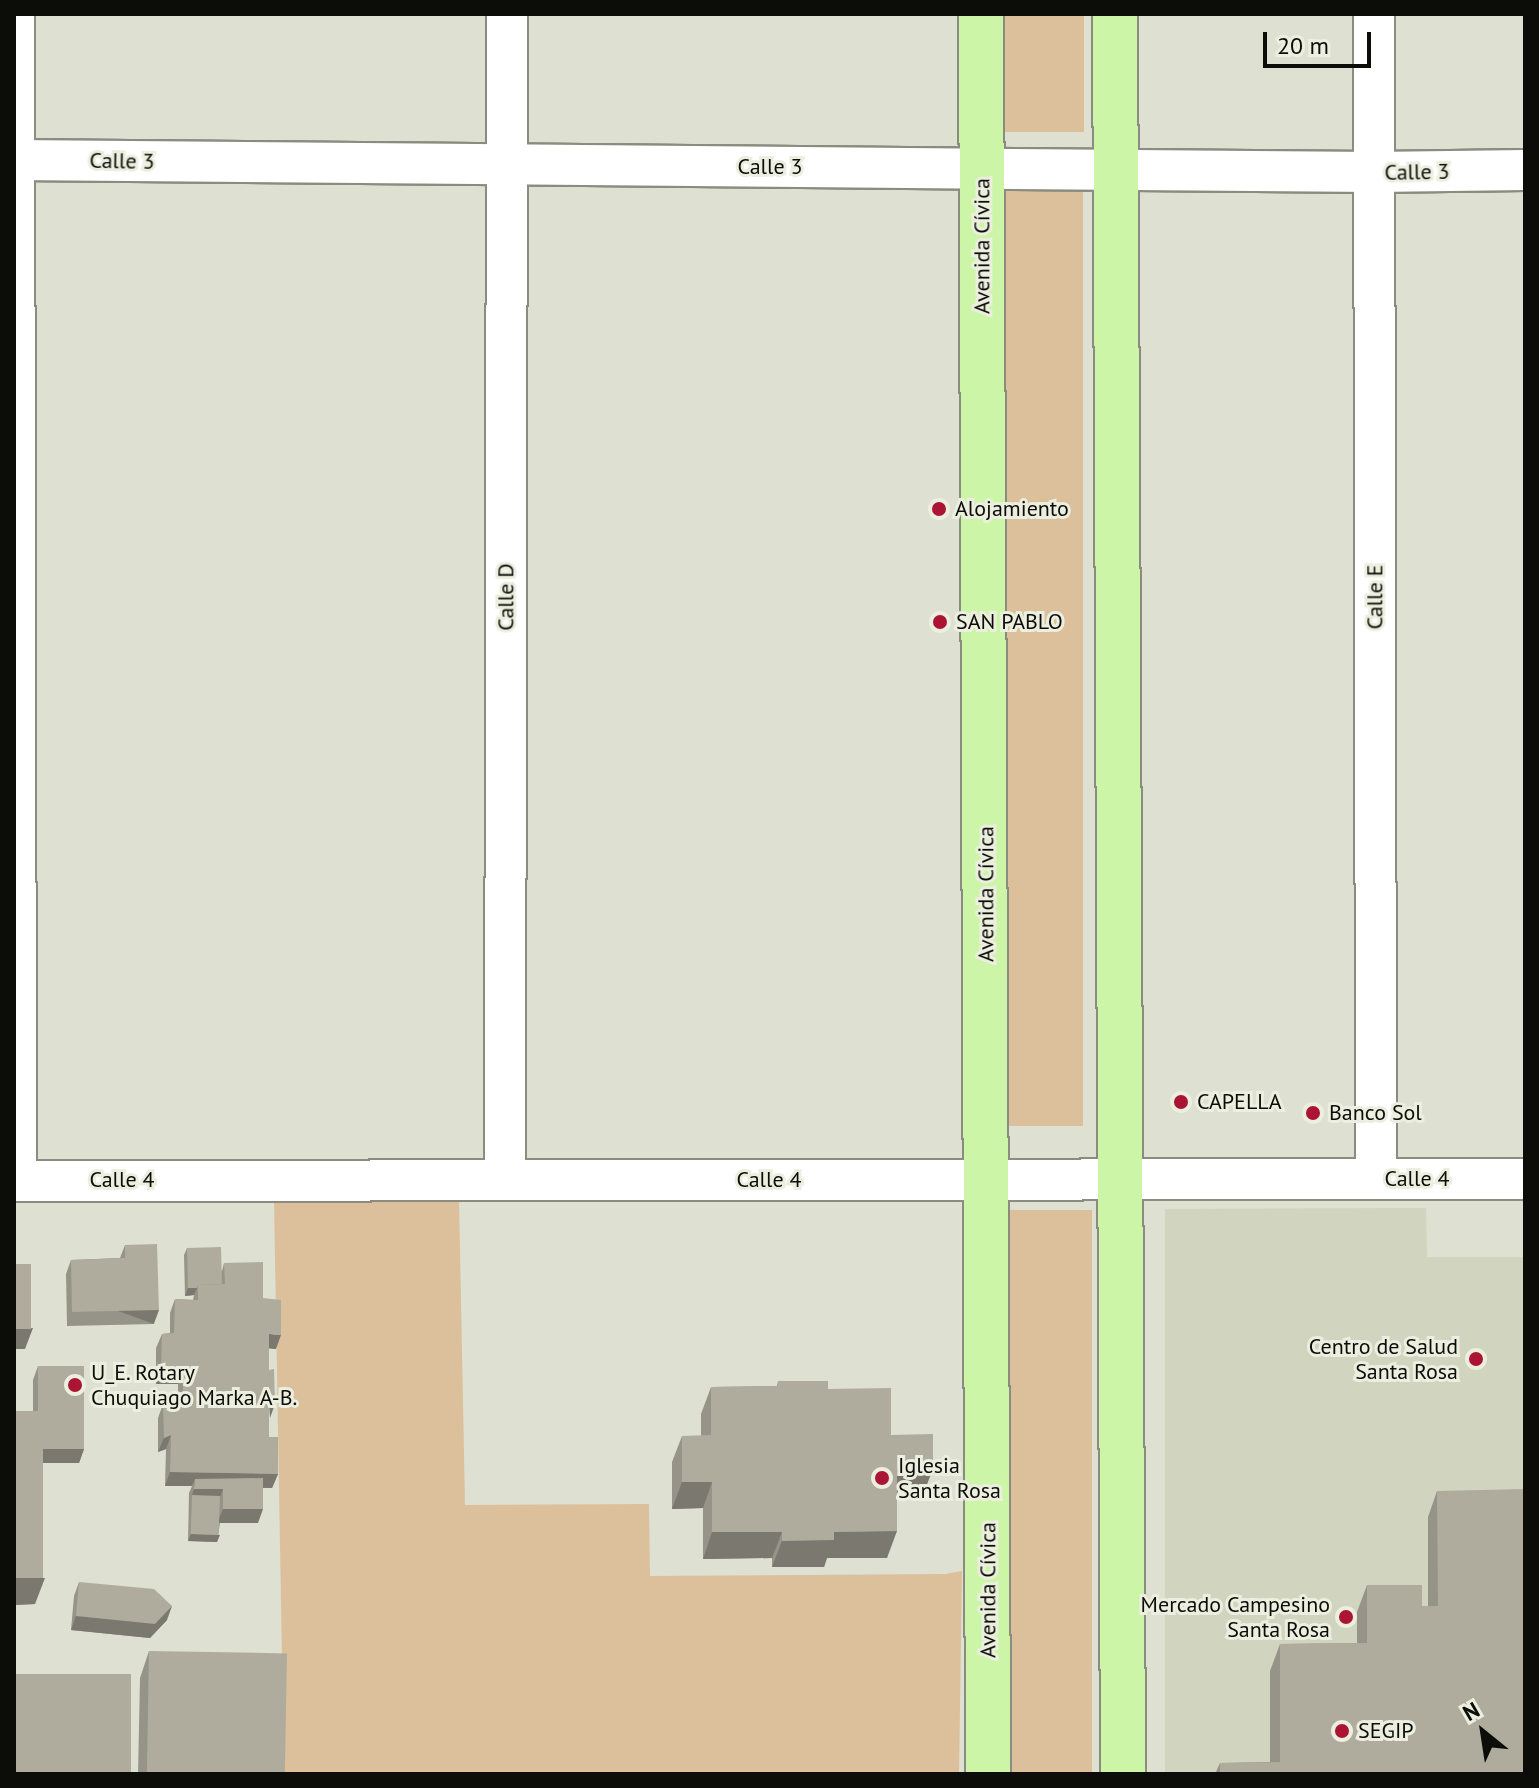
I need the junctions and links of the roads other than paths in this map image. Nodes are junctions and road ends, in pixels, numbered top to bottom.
1 (14, 14) edge
2 (507, 14) edge
3 (981, 14) edge
4 (1115, 14) edge
5 (1374, 14) edge
6 (14, 160) edge
7 (508, 166) junction
8 (981, 167) junction
9 (1115, 169) junction
10 (1525, 170) edge
11 (1375, 172) junction
12 (988, 1179) junction
13 (1121, 1179) junction
14 (1376, 1179) junction
15 (1525, 1179) edge
16 (505, 1180) junction
17 (15, 1181) edge
18 (988, 1774) edge
19 (1123, 1774) edge

1 - 6 street
2 - 7 street, Calle D
3 - 8 main road, Avenida Cívica
4 - 9 main road
5 - 11 street, Calle E
6 - 7 street, Calle 3
6 - 17 street
7 - 8 street, Calle 3
7 - 16 street, Calle D
8 - 9 street, Calle 3
8 - 12 main road, Avenida Cívica
9 - 11 street, Calle 3
9 - 13 main road
10 - 11 street, Calle 3
11 - 14 street, Calle E
12 - 13 street, Calle 4
12 - 16 street, Calle 4
12 - 18 main road, Avenida Cívica
13 - 14 street, Calle 4
13 - 19 main road
14 - 15 street, Calle 4
16 - 17 street, Calle 4

